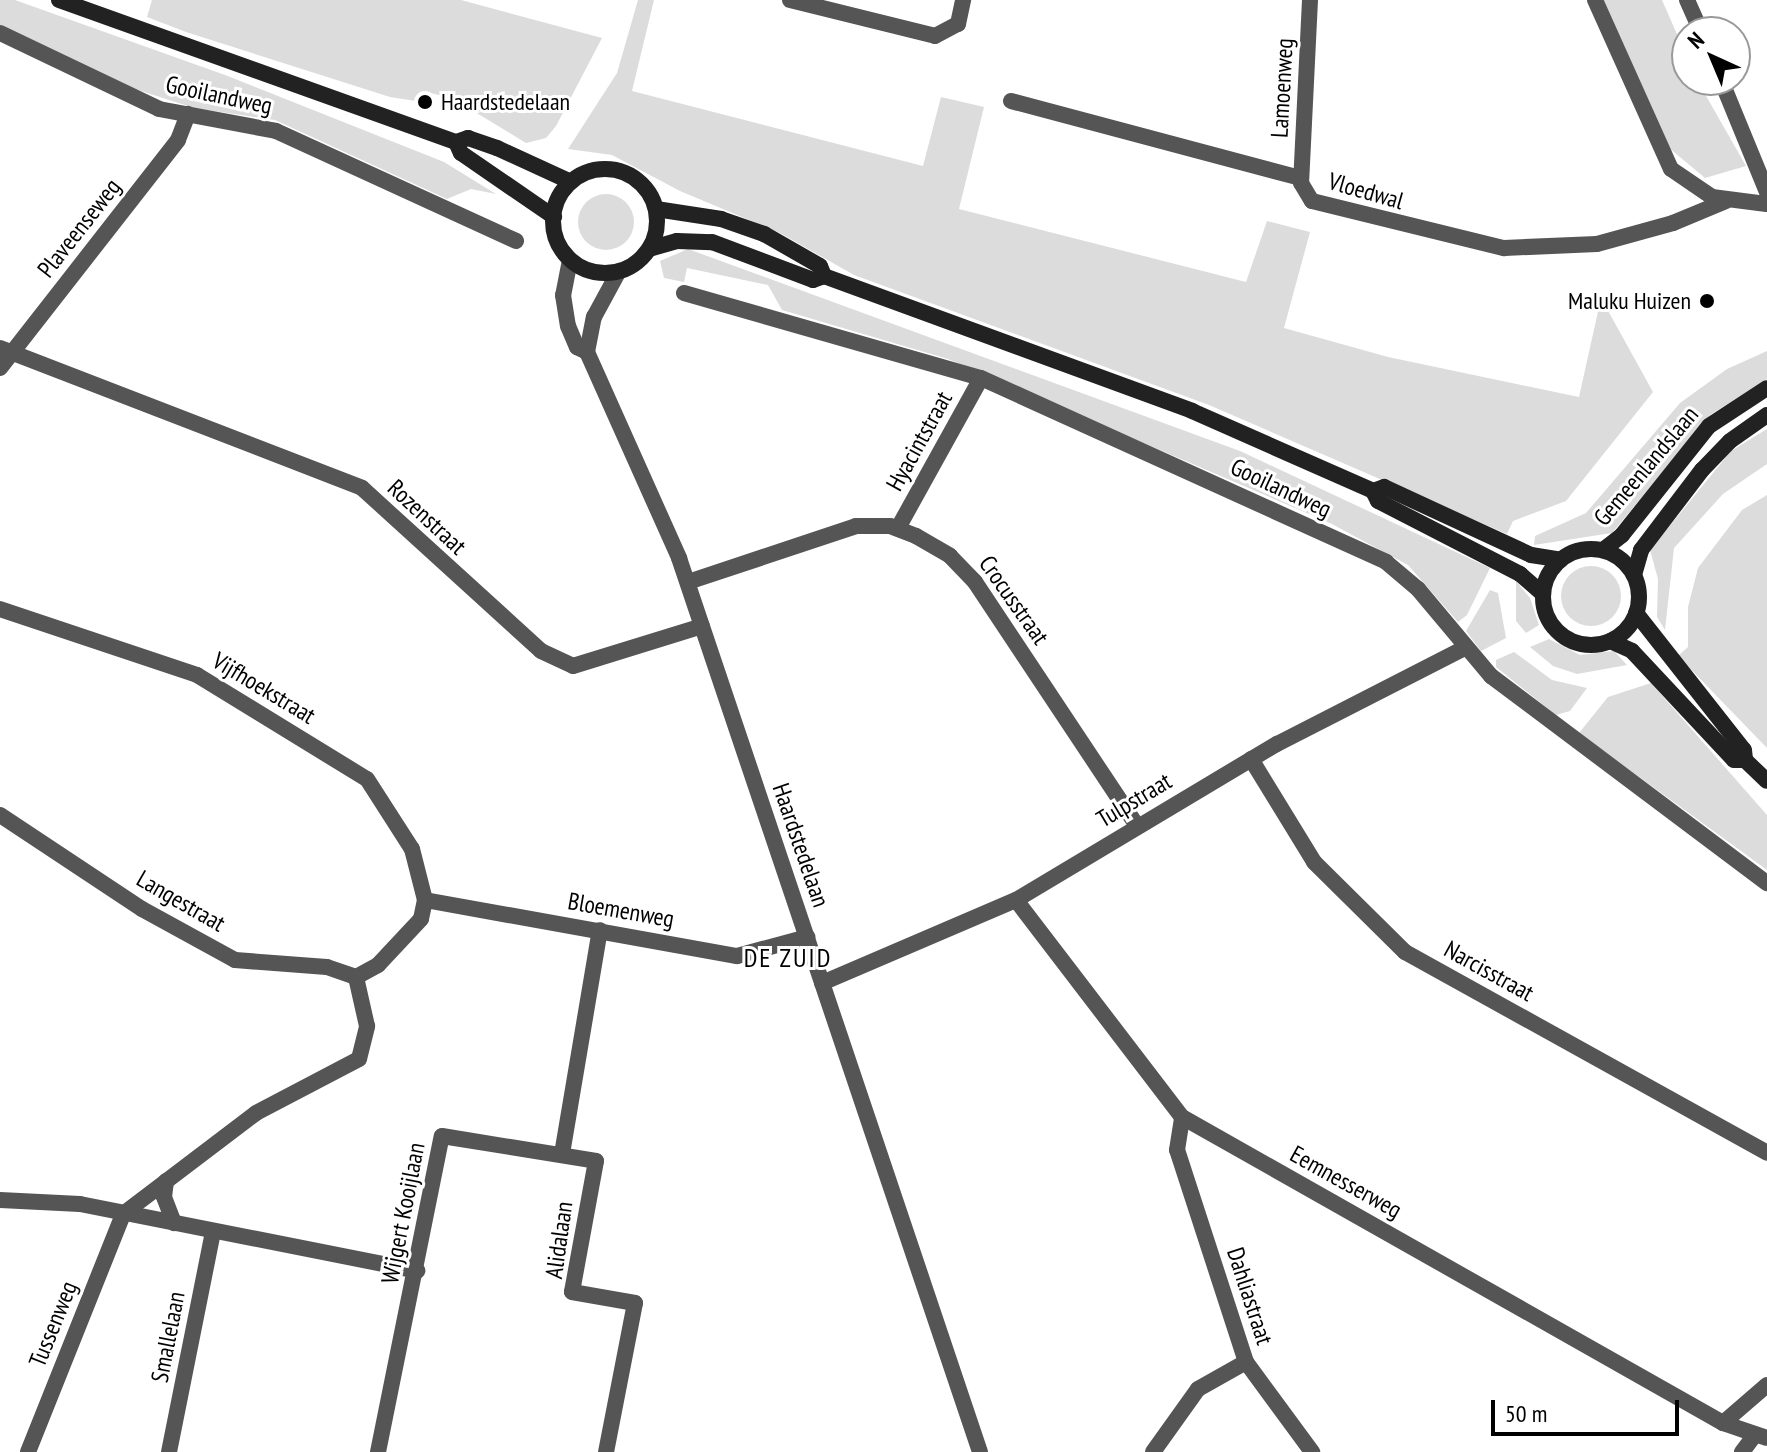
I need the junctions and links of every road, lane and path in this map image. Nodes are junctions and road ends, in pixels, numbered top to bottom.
1 (59, 0) edge
2 (790, 0) edge
3 (963, 0) edge
4 (1310, 0) edge
5 (1595, 0) edge
6 (0, 33) edge
7 (1728, 96) edge
8 (1011, 101) dead end
9 (188, 114) junction
10 (456, 142) junction
11 (1301, 178) junction
12 (571, 182) junction
13 (1767, 192) edge
14 (1726, 201) junction
15 (1767, 204) edge
16 (656, 209) junction
17 (554, 217) junction
18 (516, 241) dead end
19 (649, 249) junction
20 (570, 260) junction
21 (619, 271) junction
22 (824, 276) junction
23 (684, 293) dead end
24 (6, 351) edge
25 (587, 352) junction
26 (0, 368) edge
27 (981, 378) junction
28 (1767, 388) edge
29 (1767, 415) edge
30 (1373, 491) junction
31 (898, 528) junction
32 (1603, 550) junction
33 (1561, 560) junction
34 (1634, 575) junction
35 (688, 582) junction
36 (1543, 594) junction
37 (0, 609) edge
38 (1636, 613) junction
39 (702, 626) junction
40 (1610, 641) junction
41 (1465, 648) junction
42 (1251, 759) junction
43 (1745, 760) junction
44 (1767, 781) edge
45 (0, 815) edge
46 (1137, 826) junction
47 (1767, 883) edge
48 (425, 900) junction
49 (1016, 900) junction
50 (600, 930) junction
51 (807, 937) junction
52 (356, 977) junction
53 (822, 983) junction
54 (1182, 1117) junction
55 (1767, 1153) edge
56 (562, 1154) junction
57 (166, 1181) junction
58 (0, 1200) edge
59 (123, 1214) junction
60 (174, 1223) junction
61 (213, 1232) junction
62 (417, 1271) junction
63 (1246, 1362) junction
64 (1767, 1385) edge
65 (1723, 1423) junction
66 (1761, 1437) edge
67 (28, 1452) edge
68 (169, 1452) edge
69 (378, 1452) edge
70 (606, 1452) edge
71 (980, 1452) edge
72 (1153, 1452) edge
73 (1312, 1452) edge
74 (1742, 1452) edge

1 - 10 main road, Gooilandweg
2 - 3 street
4 - 11 street, Lamoenweg
5 - 14 street
6 - 9 street, Gooilandweg
7 - 13 street
8 - 11 street, Vloedwal
9 - 18 street, Gooilandweg
9 - 24 street, Plaveenseweg
10 - 12 main road, Gooilandweg
10 - 17 main road, Gooilandweg
11 - 14 street, Vloedwal
12 - 16 main road
12 - 17 main road
14 - 15 street
16 - 19 main road
16 - 22 main road, Gooilandweg
17 - 20 main road
19 - 21 main road
19 - 22 main road, Gooilandweg
20 - 21 main road
20 - 25 street, Haardstedelaan
21 - 25 street
22 - 30 main road, Gooilandweg
23 - 27 street, Gooilandweg
24 - 26 street, Plaveenseweg
24 - 39 street, Rozenstraat
25 - 35 street, Haardstedelaan
27 - 31 street, Hyacintstraat
27 - 41 street, Gooilandweg
28 - 32 main road, Gemeenlandslaan
29 - 34 main road, Gemeenlandslaan
30 - 33 main road, Gooilandweg
30 - 36 main road, Gooilandweg
31 - 35 street, Crocusstraat
31 - 46 street, Crocusstraat
32 - 33 main road
32 - 34 main road
33 - 36 main road
34 - 38 main road
35 - 39 street, Haardstedelaan
36 - 40 main road
37 - 48 street, Vijfhoekstraat
38 - 40 main road
38 - 43 main road
39 - 51 street, Haardstedelaan
40 - 43 main road
41 - 42 street, Tulpstraat
41 - 47 street, Gooilandweg
42 - 46 street, Tulpstraat
42 - 55 street, Narcisstraat
43 - 44 main road
45 - 52 street, Langestraat
46 - 49 street, Tulpstraat
48 - 50 street, Bloemenweg
48 - 52 street
49 - 53 street, Tulpstraat
49 - 54 street, Eemnesserweg
50 - 51 street, Bloemenweg
50 - 56 street
51 - 53 street, Haardstedelaan
52 - 57 street
53 - 71 street, Haardstedelaan
54 - 63 street, Dahliastraat
54 - 65 street, Eemnesserweg
56 - 62 street, Wijgert Kooijlaan
56 - 70 street, Alidalaan
57 - 59 street
57 - 60 street
58 - 59 street
59 - 60 street
59 - 67 street, Tussenweg
60 - 61 street
61 - 62 street
61 - 68 street, Smallelaan
62 - 69 street, Wijgert Kooijlaan
63 - 72 street, Dahliastraat
63 - 73 street
64 - 65 street
65 - 66 street, Eemnesserweg
66 - 74 street

